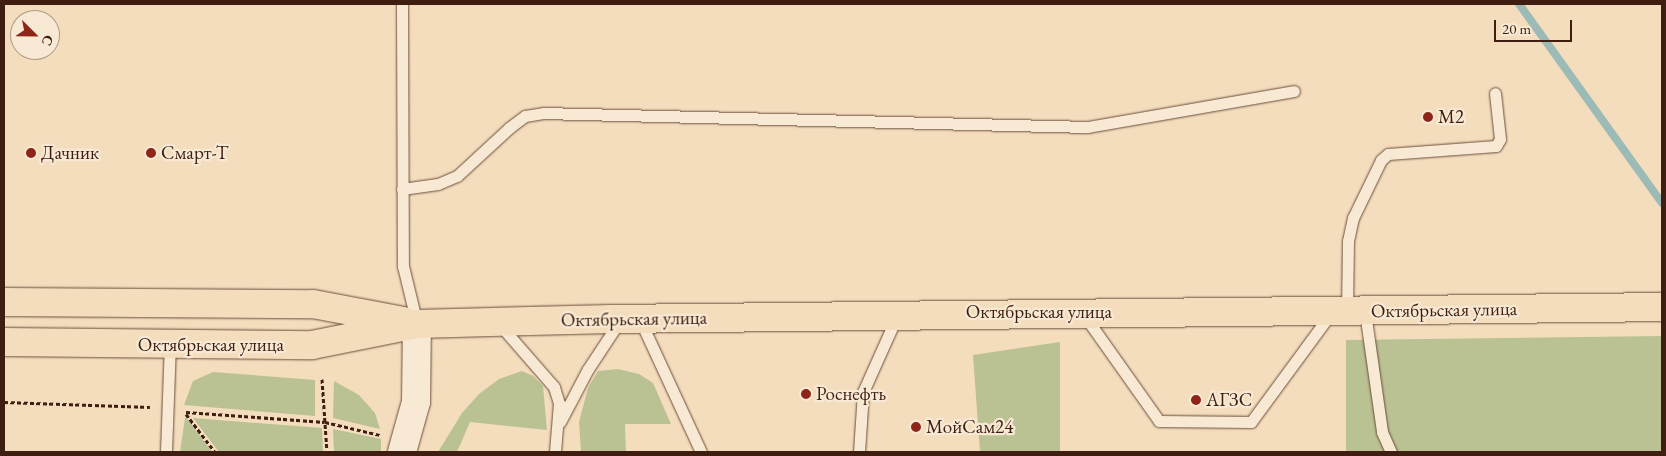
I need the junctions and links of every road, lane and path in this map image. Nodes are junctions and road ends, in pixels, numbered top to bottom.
1 (402, 4) edge
2 (1294, 91) dead end
3 (1495, 93) dead end
4 (402, 189) junction
5 (4, 302) edge
6 (1662, 307) edge
7 (1082, 312) junction
8 (1348, 312) junction
9 (898, 314) junction
10 (630, 319) junction
11 (497, 322) junction
12 (417, 324) junction
13 (4, 342) edge
14 (170, 345) junction
15 (322, 379) dead end
16 (4, 402) edge
17 (158, 408) dead end
18 (325, 422) junction
19 (558, 425) junction
20 (381, 435) dead end
21 (166, 452) edge
22 (215, 452) edge
23 (327, 452) edge
24 (402, 452) edge
25 (555, 452) edge
26 (700, 452) edge
27 (859, 452) edge
28 (1391, 452) edge

1 - 4 lane
2 - 4 lane
3 - 8 lane
4 - 12 lane
5 - 12 main road, Октябрьская улица
6 - 8 main road, Октябрьская улица
7 - 8 main road, Октябрьская улица
7 - 8 lane
7 - 9 main road, Октябрьская улица
8 - 28 lane
9 - 10 main road, Октябрьская улица
9 - 27 lane
10 - 11 main road, Октябрьская улица
10 - 19 lane
10 - 26 lane
11 - 12 main road, Октябрьская улица
11 - 19 lane
12 - 14 main road, Октябрьская улица
12 - 24 main road
13 - 14 main road, Октябрьская улица
14 - 21 lane
15 - 18 path
16 - 17 path
18 - 20 path
18 - 22 path
18 - 23 path
19 - 25 lane

